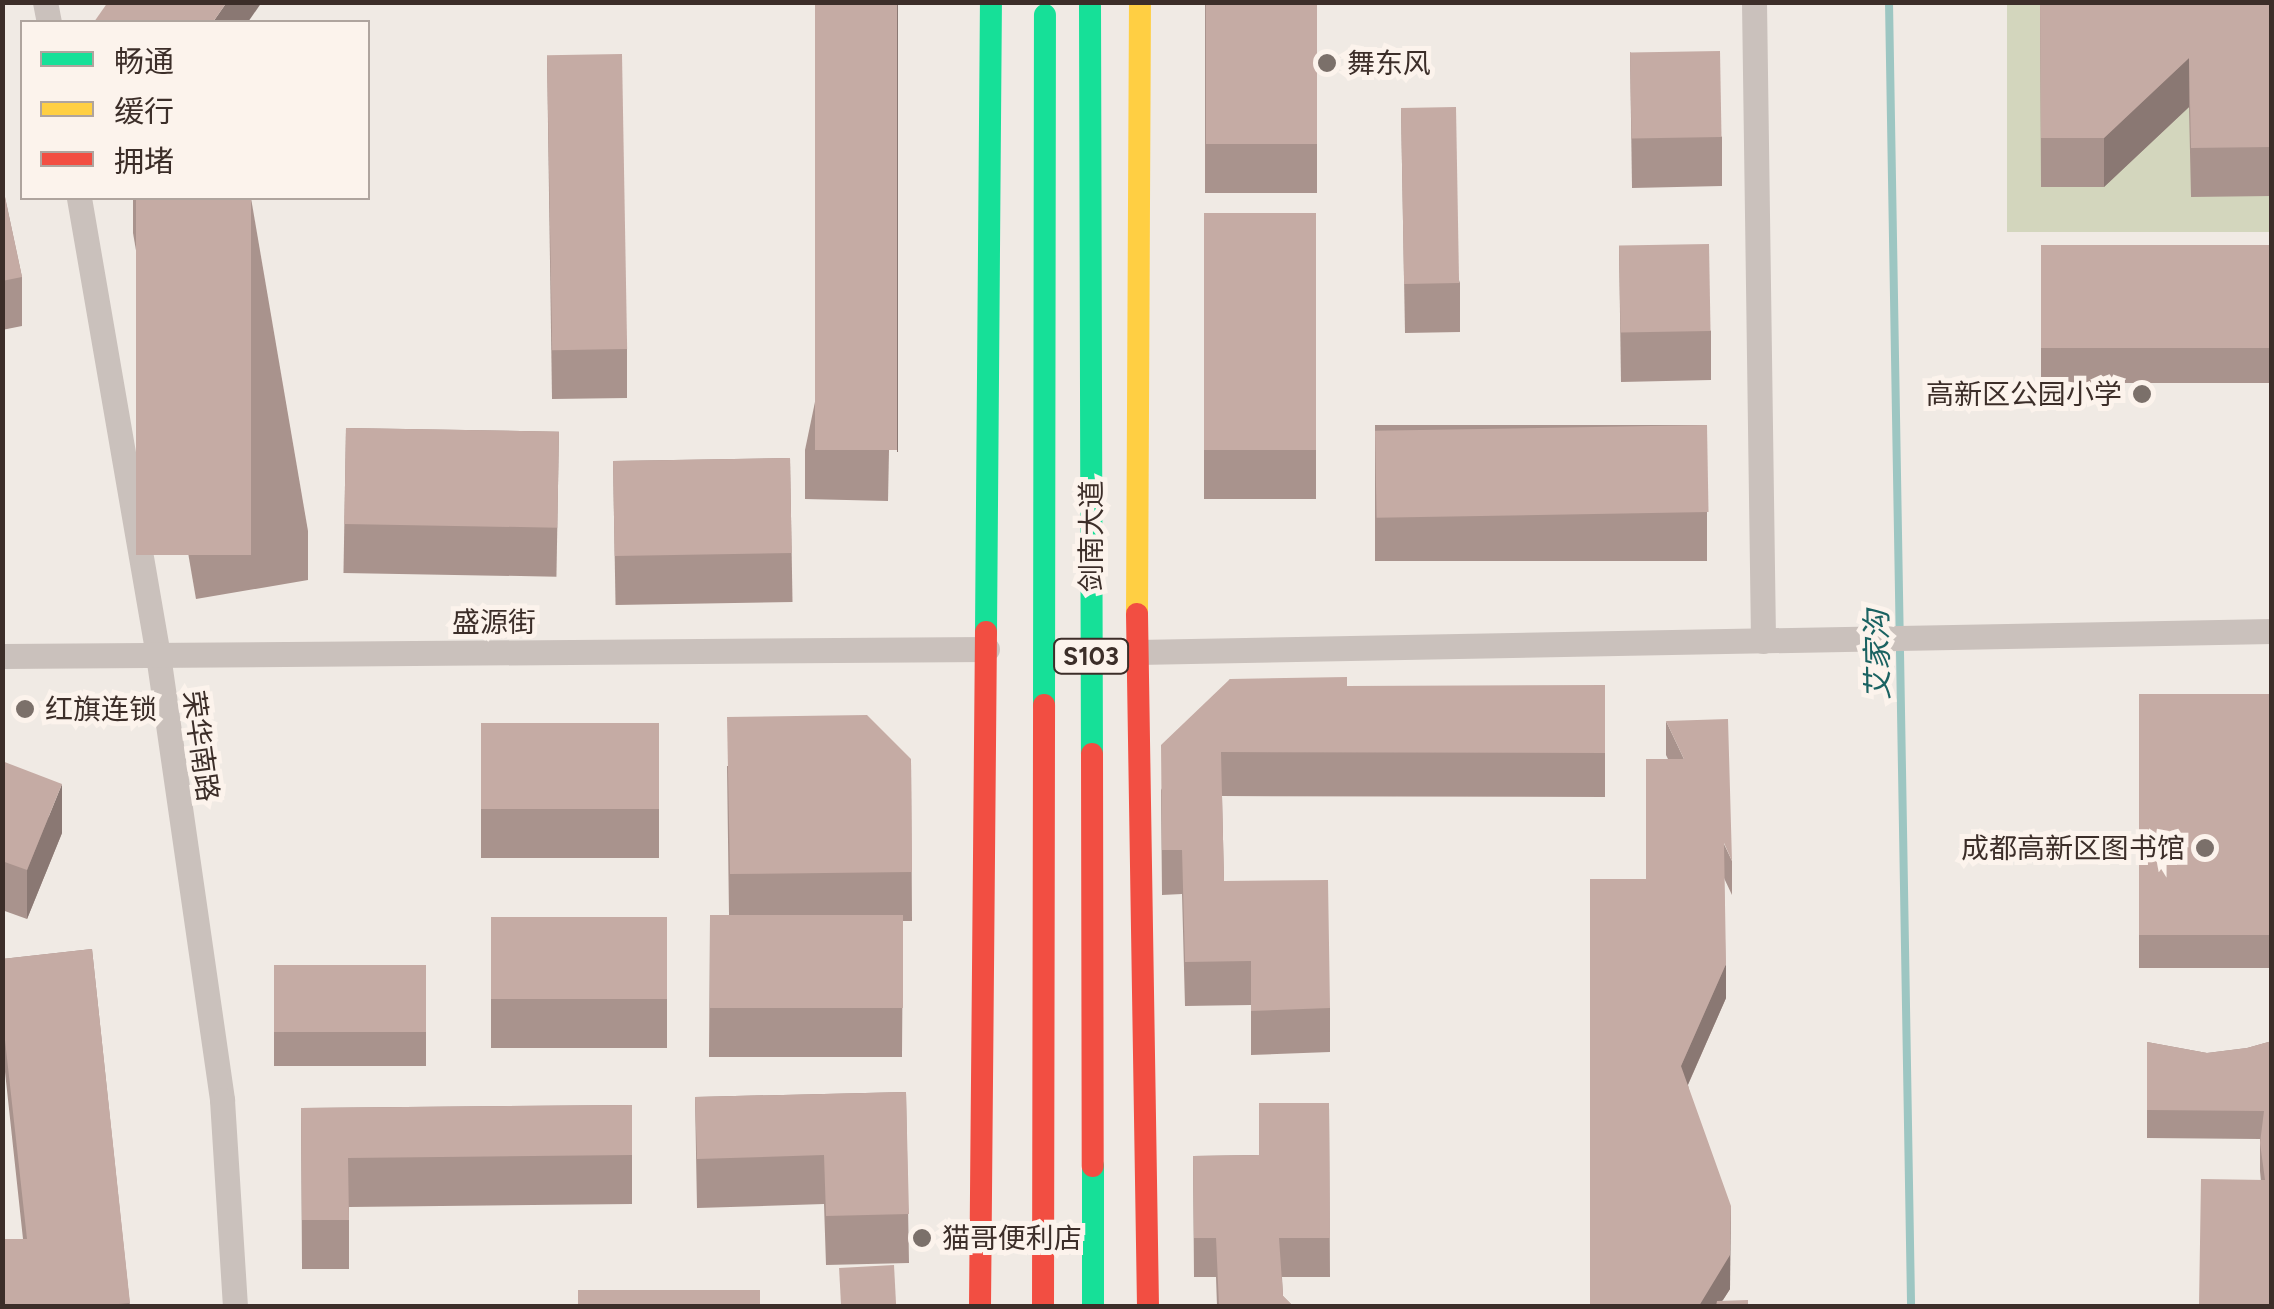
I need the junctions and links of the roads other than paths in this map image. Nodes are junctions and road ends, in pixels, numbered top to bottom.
1 (992, 2) edge
2 (1007, 2) edge
3 (1123, 2) edge
4 (1140, 2) edge
5 (1754, 2) edge
6 (1090, 6) dead end
7 (1046, 15) dead end
8 (991, 31) junction
9 (1140, 37) junction
10 (79, 200) edge
11 (2272, 631) edge
12 (1762, 640) junction
13 (986, 649) junction
14 (1137, 652) junction
15 (158, 654) junction
16 (2, 656) edge
17 (1093, 1275) junction
18 (1043, 1278) junction
19 (235, 1306) edge
20 (980, 1306) edge
21 (1031, 1306) edge
22 (1043, 1306) edge
23 (1093, 1306) edge
24 (1104, 1306) edge
25 (1148, 1306) edge

1 - 8 main road
2 - 8 main road
3 - 9 main road
4 - 9 main road
5 - 12 street
6 - 17 main road, 剑南大道 / S103
7 - 18 main road, 剑南大道 / S103
8 - 13 main road
9 - 14 main road
10 - 15 street, 荣华南路
11 - 12 street
12 - 14 street
13 - 15 street, 盛源街
13 - 20 main road
14 - 25 main road
15 - 16 street, 盛源街
15 - 19 street, 荣华南路
17 - 23 main road, 剑南大道 / S103
17 - 24 main road
18 - 21 main road
18 - 22 main road, 剑南大道 / S103

